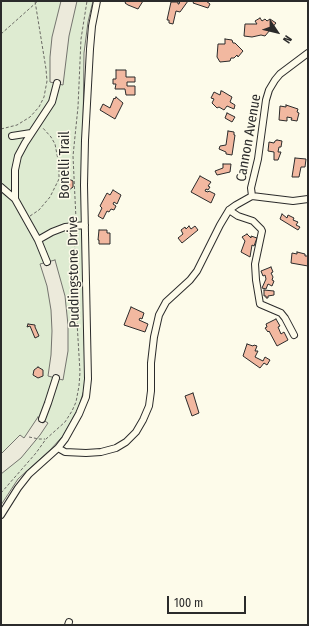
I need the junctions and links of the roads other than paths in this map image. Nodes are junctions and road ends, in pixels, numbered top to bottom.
1 (97, 1) edge
2 (308, 53) edge
3 (57, 83) dead end
4 (31, 133) junction
5 (12, 136) dead end
6 (1, 187) edge
7 (252, 196) junction
8 (15, 199) junction
9 (308, 199) edge
10 (229, 210) junction
11 (81, 225) junction
12 (38, 240) junction
13 (47, 262) dead end
14 (294, 335) dead end
15 (56, 378) dead end
16 (42, 419) dead end
17 (58, 448) junction
18 (1, 515) edge

1 - 11 street, Puddingstone Drive
2 - 7 street, Cannon Avenue
3 - 4 street
4 - 5 street
4 - 8 street
6 - 8 street
7 - 9 street
7 - 10 street
8 - 12 street
10 - 14 street
10 - 17 street
11 - 12 street
11 - 17 street, Puddingstone Drive
12 - 13 street
15 - 16 street
17 - 18 street, Puddingstone Drive

